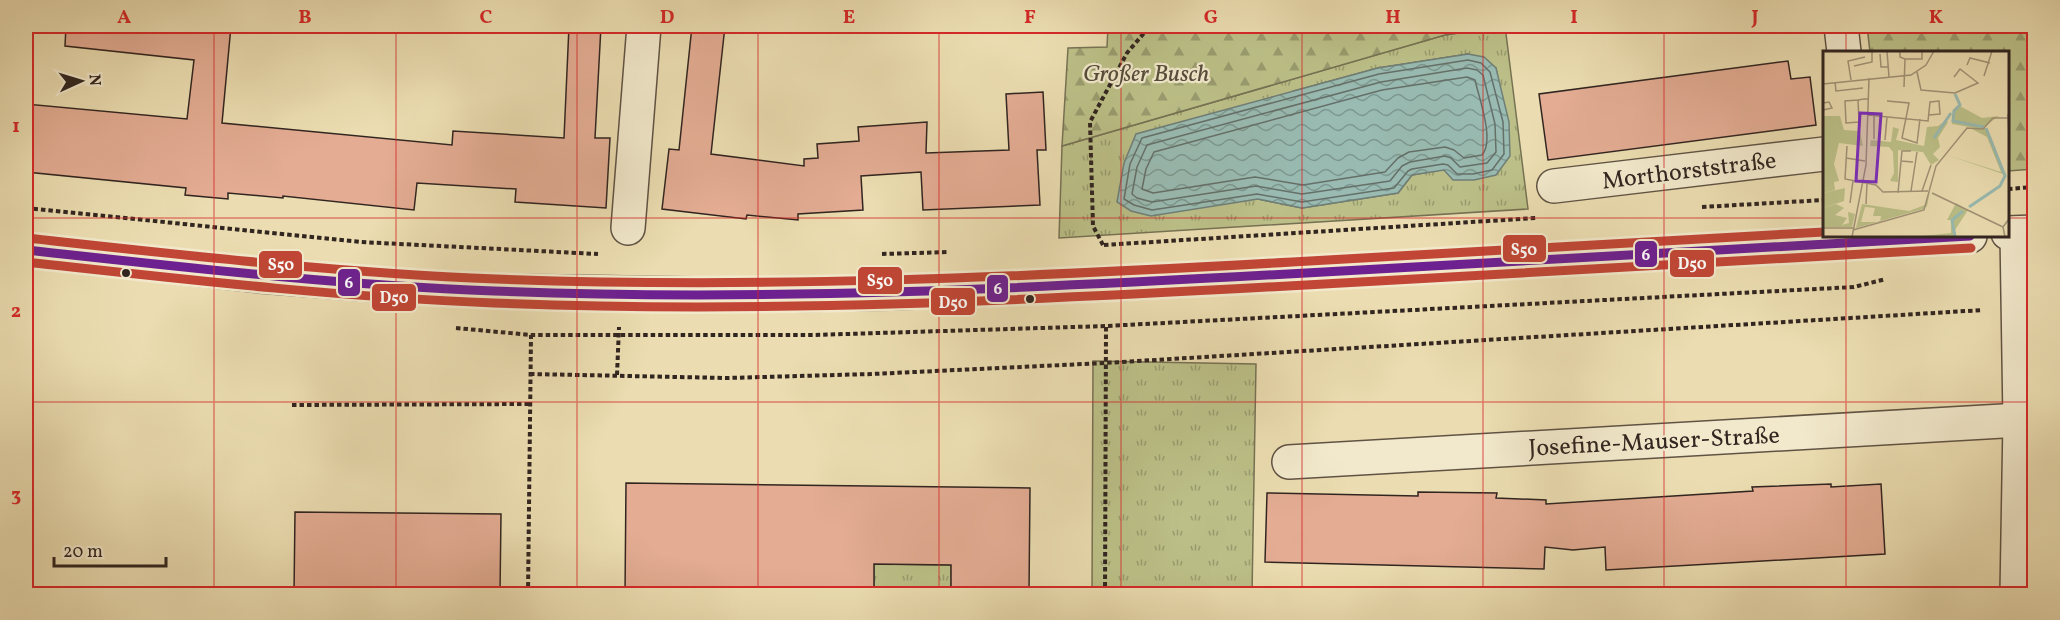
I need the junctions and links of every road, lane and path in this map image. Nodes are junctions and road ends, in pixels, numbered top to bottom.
1 (644, 26) edge
2 (1150, 26) edge
3 (1841, 26) edge
4 (1844, 51) edge
5 (1823, 154) edge
6 (1554, 186) dead end
7 (2034, 187) edge
8 (2009, 189) edge
9 (1823, 200) edge
10 (26, 208) edge
11 (1698, 208) dead end
12 (1536, 218) dead end
13 (628, 228) dead end
14 (2020, 233) edge
15 (1952, 237) edge
16 (1103, 245) junction
17 (1091, 246) dead end
18 (26, 250) edge
19 (960, 251) dead end
20 (603, 254) dead end
21 (876, 254) dead end
22 (1896, 276) dead end
23 (2019, 308) junction
24 (531, 335) dead end
25 (618, 336) dead end
26 (1105, 363) junction
27 (530, 374) junction
28 (617, 375) junction
29 (529, 404) junction
30 (292, 405) dead end
31 (2020, 420) junction
32 (1289, 462) dead end
33 (528, 594) edge
34 (1105, 594) edge
35 (2017, 594) edge

1 - 13 street
2 - 16 path
3 - 4 street
5 - 6 street, Morthorststraße
7 - 8 path
9 - 11 path
10 - 20 path
12 - 16 path
14 - 23 street
15 - 18 street
16 - 17 path
19 - 21 path
22 - 26 path
23 - 26 path
23 - 31 street
24 - 27 path
25 - 28 path
26 - 28 path
26 - 34 path
27 - 28 path
27 - 29 path
29 - 30 path
29 - 33 path
31 - 32 street, Josefine-Mauser-Straße
31 - 35 street

